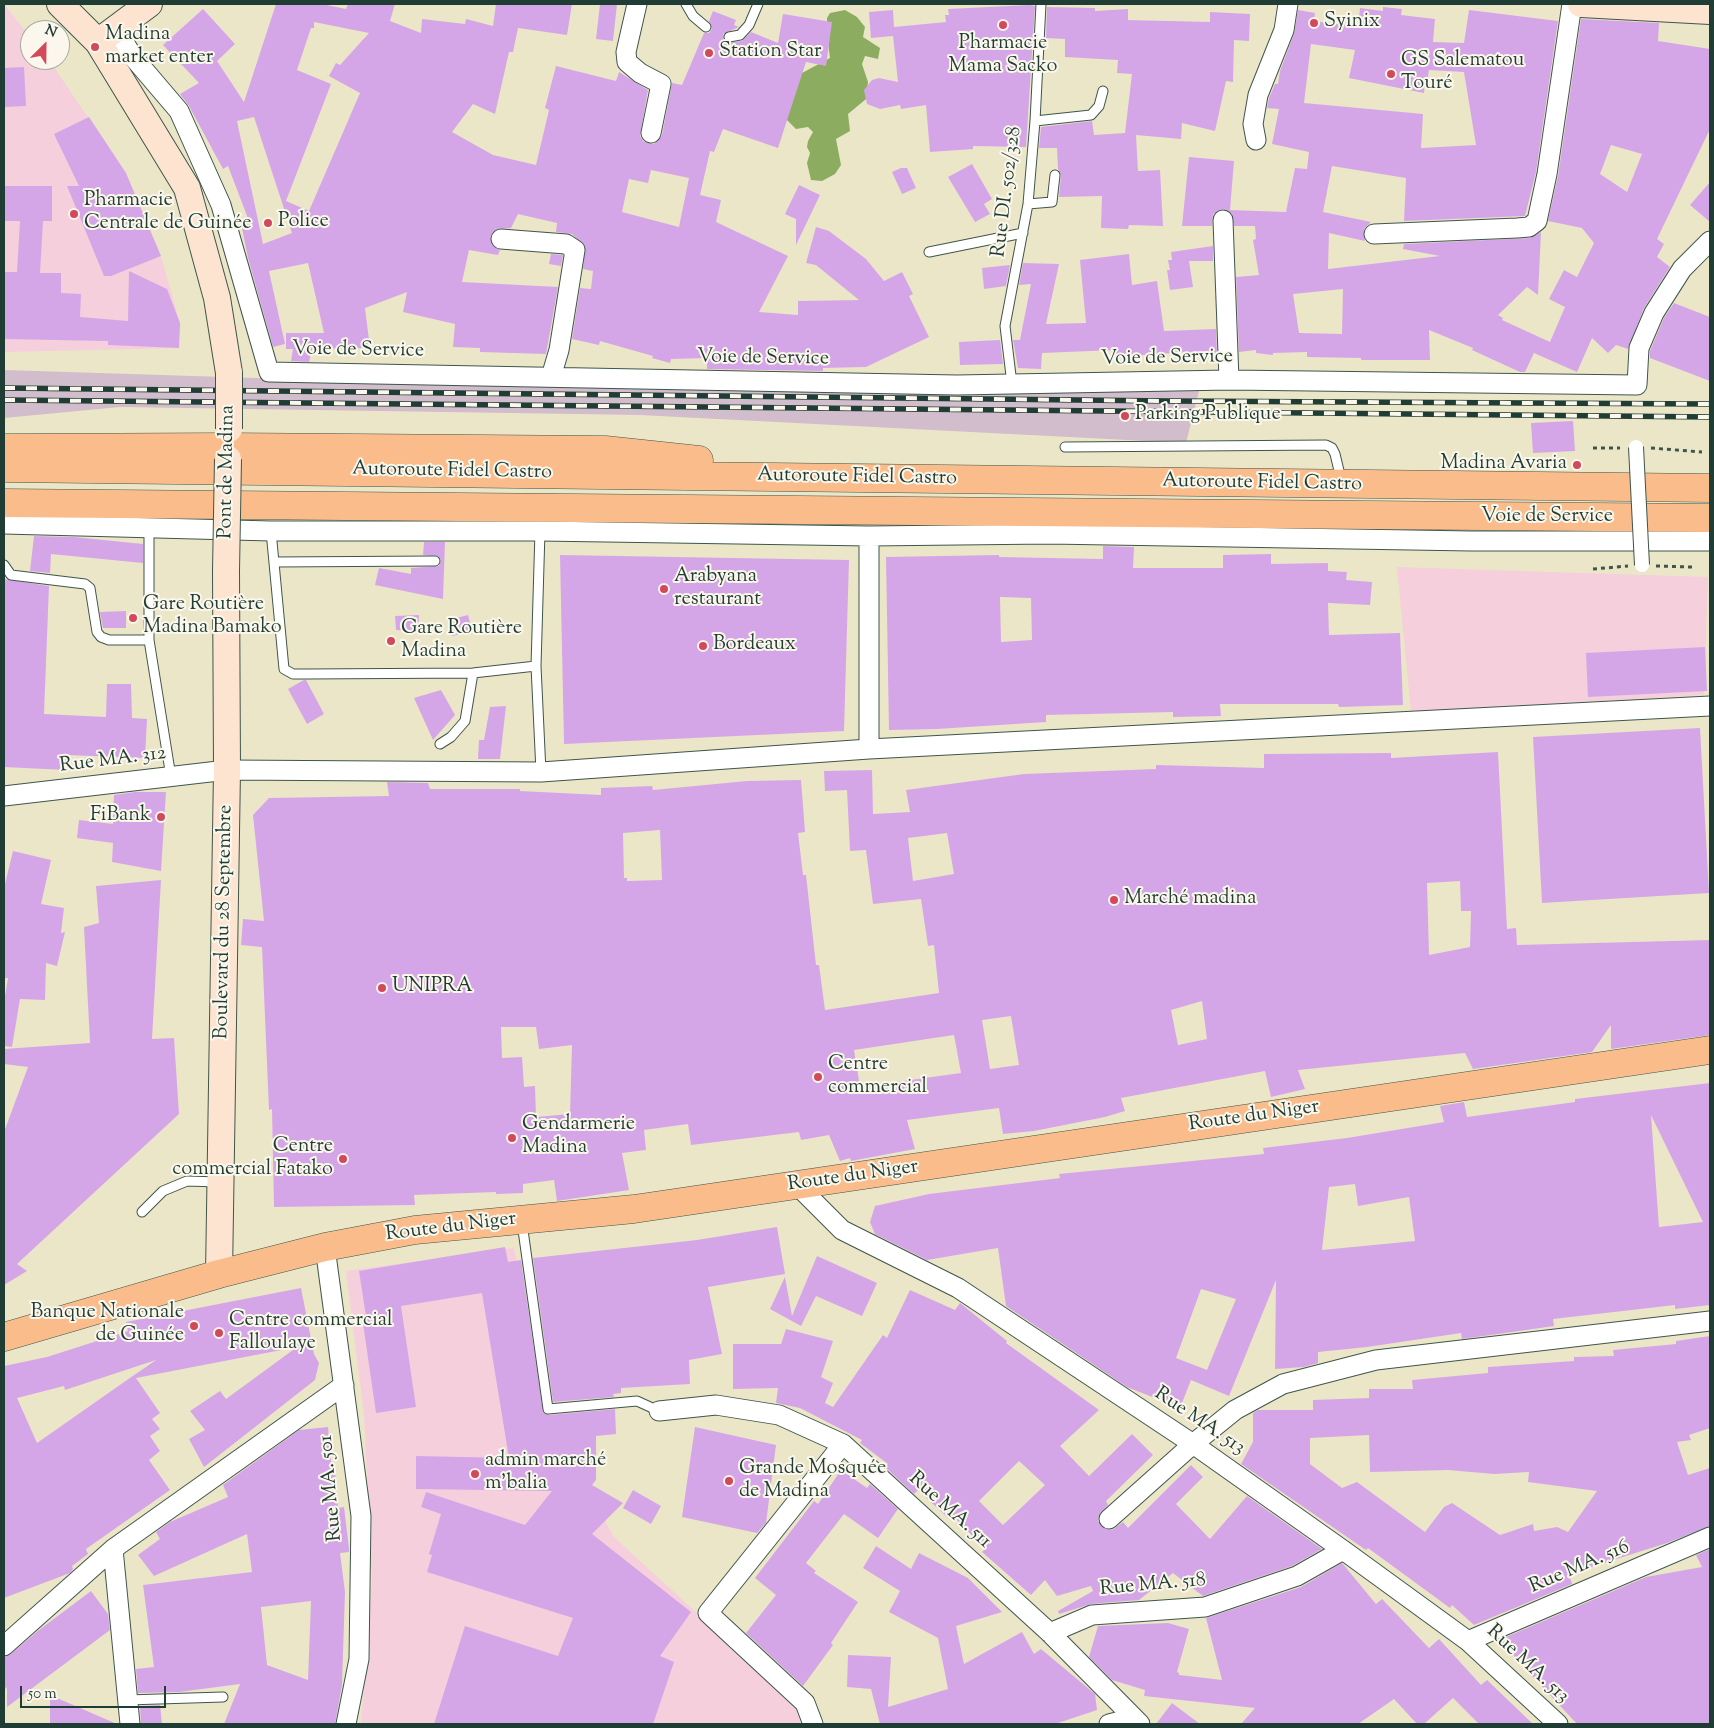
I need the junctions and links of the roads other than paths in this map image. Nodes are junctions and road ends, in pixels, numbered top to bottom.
1 (60, 4) edge
2 (149, 4) edge
3 (637, 4) edge
4 (686, 4) edge
5 (758, 4) edge
6 (1040, 4) edge
7 (1288, 4) edge
8 (1572, 4) edge
9 (1581, 4) edge
10 (1710, 11) edge
11 (706, 27) dead end
12 (107, 36) junction
13 (730, 37) dead end
14 (1103, 91) dead end
15 (1036, 121) junction
16 (652, 133) dead end
17 (1256, 140) dead end
18 (1054, 175) dead end
19 (1028, 204) junction
20 (1224, 220) dead end
21 (1023, 233) junction
22 (1374, 234) dead end
23 (501, 238) dead end
24 (1710, 241) edge
25 (929, 252) dead end
26 (551, 377) junction
27 (1229, 380) junction
28 (1012, 384) junction
29 (228, 445) junction
30 (1065, 447) dead end
31 (1636, 447) dead end
32 (4, 448) edge
33 (4, 468) edge
34 (883, 479) junction
35 (1342, 485) junction
36 (1710, 488) edge
37 (4, 503) edge
38 (1710, 518) edge
39 (4, 524) edge
40 (149, 529) junction
41 (271, 531) junction
42 (540, 531) junction
43 (869, 536) junction
44 (1710, 541) edge
45 (435, 561) dead end
46 (274, 562) junction
47 (4, 565) edge
48 (1642, 565) dead end
49 (226, 571) joint
50 (149, 640) junction
51 (536, 666) junction
52 (473, 673) junction
53 (1710, 706) edge
54 (440, 744) dead end
55 (869, 749) junction
56 (227, 770) junction
57 (540, 772) junction
58 (171, 777) junction
59 (4, 796) edge
60 (1710, 1050) edge
61 (221, 1182) junction
62 (798, 1185) junction
63 (142, 1212) dead end
64 (521, 1220) junction
65 (325, 1247) junction
66 (219, 1274) junction
67 (1710, 1321) edge
68 (4, 1337) edge
69 (344, 1386) junction
70 (658, 1411) joint
71 (843, 1444) junction
72 (1193, 1444) junction
73 (1109, 1519) dead end
74 (1710, 1537) edge
75 (113, 1550) junction
76 (1343, 1550) junction
77 (1050, 1633) junction
78 (1468, 1641) junction
79 (4, 1646) edge
80 (223, 1696) dead end
81 (127, 1700) junction
82 (1136, 1721) edge
83 (130, 1724) edge
84 (346, 1724) edge
85 (813, 1724) edge
86 (1109, 1724) edge
87 (1558, 1724) edge

1 - 12 main road
2 - 12 main road
3 - 16 street
4 - 11 lane
5 - 13 lane
6 - 15 lane, Rue DI. 502/328
7 - 17 street
8 - 22 street
9 - 10 main road
12 - 26 street, Voie de Service
12 - 29 main road, Pont de Madina, bridge
14 - 15 lane
15 - 19 lane, Rue DI. 502/328
18 - 19 lane
19 - 21 lane, Rue DI. 502/328
20 - 27 street
21 - 25 lane
21 - 28 lane, Rue DI. 502/328
23 - 26 street
24 - 27 street, Voie de Service
26 - 28 street, Voie de Service
27 - 28 street, Voie de Service
29 - 32 main road
29 - 34 main road
29 - 49 main road, Pont de Madina, bridge
30 - 35 lane
31 - 48 street, bridge
33 - 34 main road, Autoroute Fidel Castro
34 - 35 main road, Autoroute Fidel Castro
35 - 36 main road, Autoroute Fidel Castro
37 - 38 main road, Autoroute Fidel Castro
39 - 40 street, Voie de Service
40 - 41 street, Voie de Service
40 - 50 lane
41 - 42 street, Voie de Service
41 - 46 lane
42 - 43 street, Voie de Service
42 - 51 lane
43 - 44 street, Voie de Service
43 - 55 street
45 - 46 lane
46 - 52 lane
47 - 50 lane
49 - 56 main road, Boulevard du 28 Septembre
50 - 58 lane
51 - 52 lane
51 - 57 lane
52 - 54 lane
53 - 55 street, Rue MA. 312
55 - 57 street, Rue MA. 312
56 - 57 street, Rue MA. 312
56 - 58 street, Rue MA. 312
56 - 61 main road, Boulevard du 28 Septembre
58 - 59 street, Rue MA. 312
60 - 62 main road, Route du Niger
61 - 63 lane
61 - 66 main road, Boulevard du 28 Septembre
62 - 64 main road, Route du Niger
62 - 72 street, Rue MA. 513
64 - 65 main road, Route du Niger
64 - 70 lane
65 - 66 main road, Route du Niger
65 - 69 street, Rue MA. 501
66 - 68 main road, Route du Niger
67 - 72 street
69 - 75 street
69 - 84 street, Rue MA. 501
70 - 71 street, Rue MA. 511
71 - 77 street, Rue MA. 511
71 - 85 street
72 - 73 street
72 - 76 street, Rue MA. 513
74 - 78 street, Rue MA. 516
75 - 79 street
75 - 81 street
76 - 77 street, Rue MA. 518
76 - 78 street, Rue MA. 513
77 - 82 street, Rue MA. 511
78 - 87 street, Rue MA. 513
80 - 81 lane
81 - 83 street
82 - 86 street

